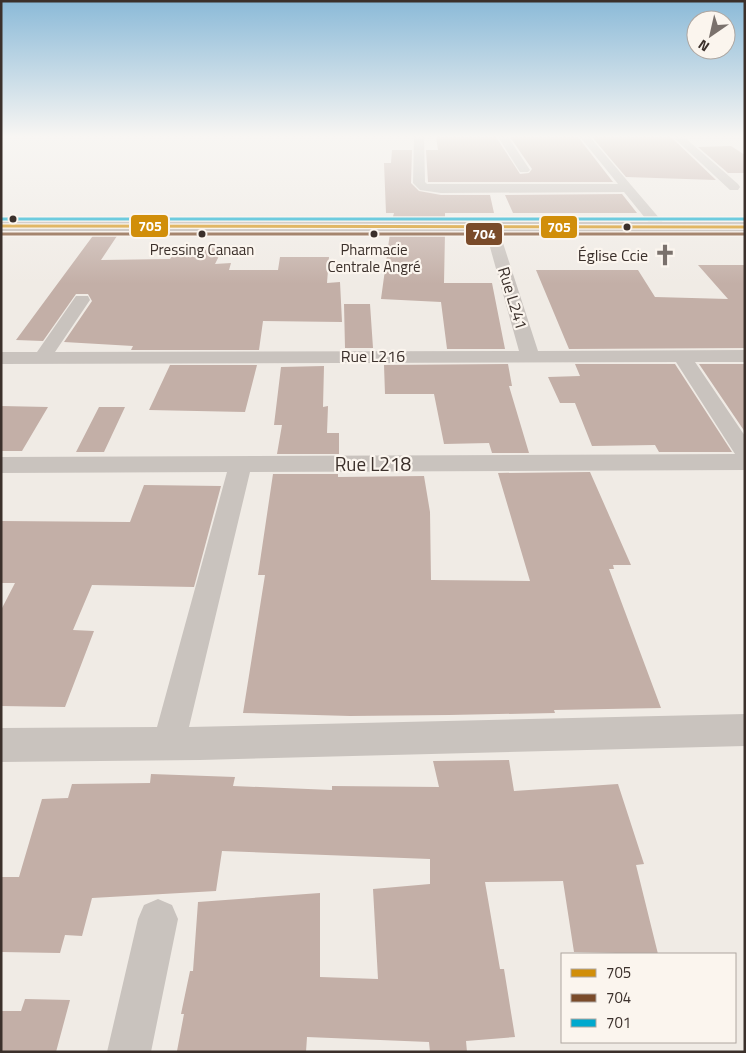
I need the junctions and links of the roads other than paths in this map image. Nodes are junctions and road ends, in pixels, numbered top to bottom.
1 (423, 186) edge
2 (739, 187) edge
3 (628, 188) joint
4 (745, 197) edge
5 (1, 226) edge
6 (659, 226) junction
7 (745, 227) edge
8 (1, 240) edge
9 (496, 240) junction
10 (745, 241) edge
11 (82, 300) dead end
12 (530, 356) junction
13 (682, 356) junction
14 (745, 356) edge
15 (1, 358) edge
16 (42, 358) junction
17 (745, 453) edge
18 (745, 462) edge
19 (1, 465) edge
20 (240, 465) junction
21 (745, 730) edge
22 (169, 743) junction
23 (1, 745) edge
24 (158, 919) dead end
25 (129, 1052) edge

1 - 3 street
2 - 4 street
3 - 6 street
5 - 6 main road
6 - 7 main road
8 - 9 main road
9 - 10 main road
9 - 12 street, Rue L241
11 - 16 street
12 - 13 street, Rue L216
12 - 16 street, Rue L216
13 - 14 street, Rue L216
13 - 17 street
15 - 16 street, Rue L216
18 - 20 street, Rue L218
19 - 20 street, Rue L218
20 - 22 street
21 - 22 street
22 - 23 street
24 - 25 street

